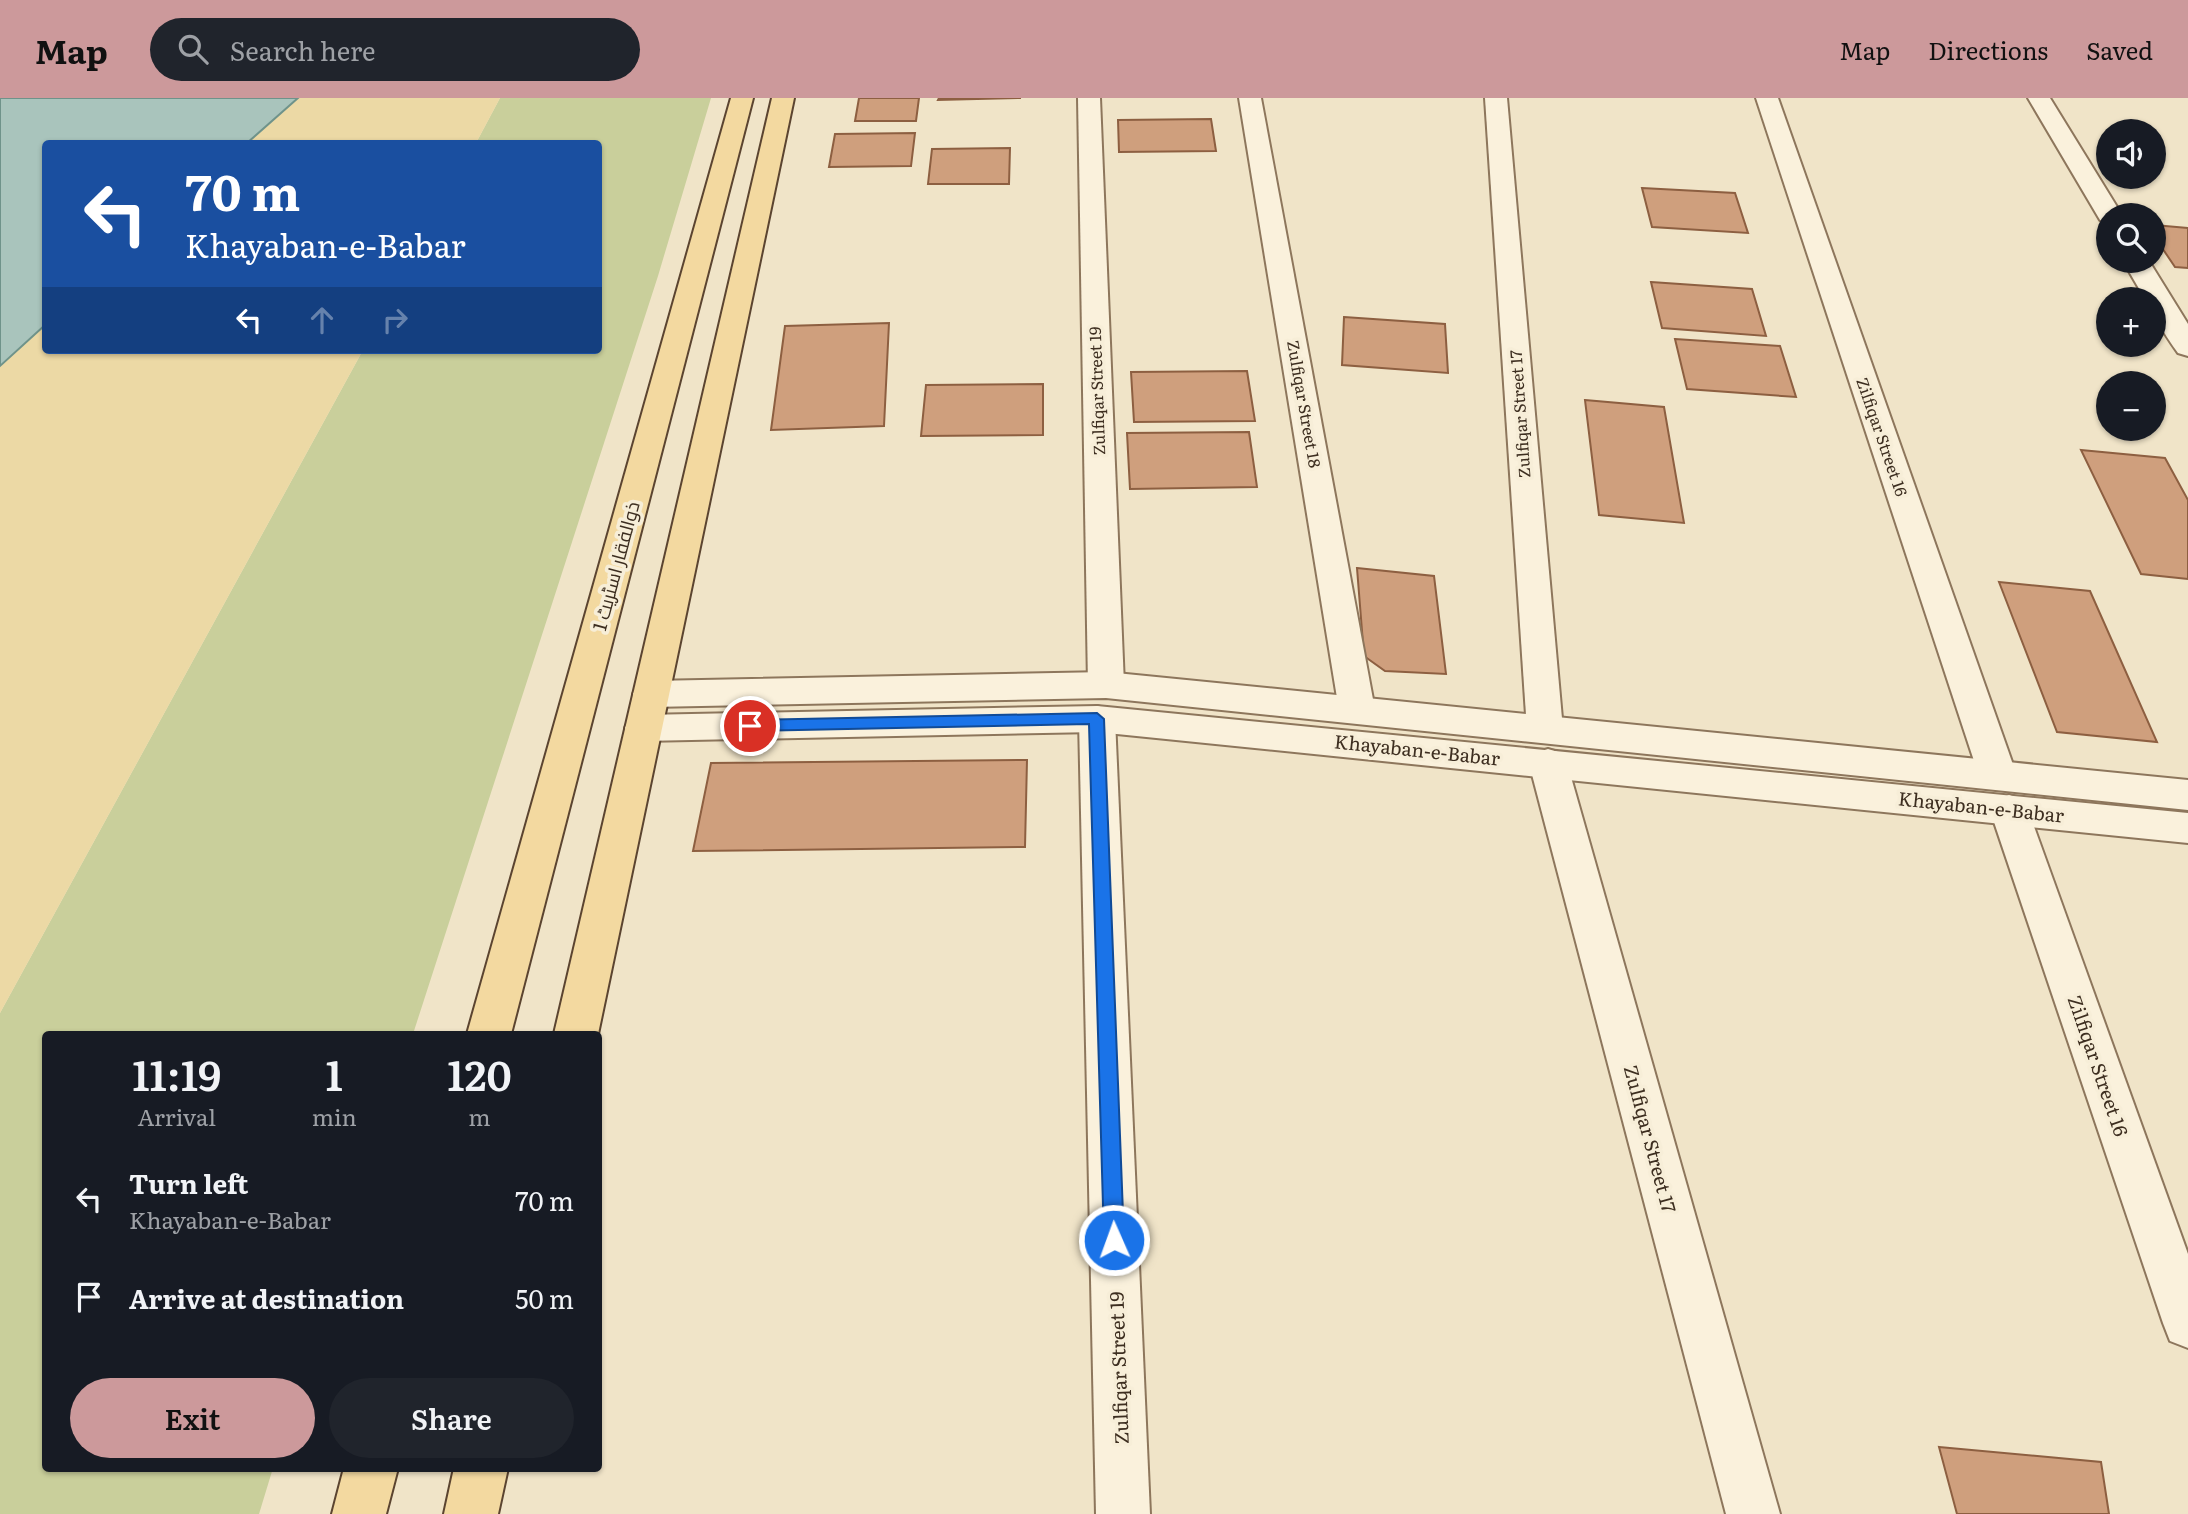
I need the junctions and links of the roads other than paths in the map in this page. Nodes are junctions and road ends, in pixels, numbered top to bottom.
1 (742, 98) edge
2 (783, 98) edge
3 (1089, 98) edge
4 (1250, 98) edge
5 (1496, 98) edge
6 (1767, 98) edge
7 (2039, 98) edge
8 (2102, 203) edge
9 (2143, 273) edge
10 (2188, 347) edge
11 (1101, 702) junction
12 (1357, 710) junction
13 (647, 711) junction
14 (1546, 746) junction
15 (2003, 793) junction
16 (2188, 795) edge
17 (2188, 828) edge
18 (490, 1031) edge
19 (577, 1031) edge
20 (2188, 1323) edge
21 (370, 1472) edge
22 (480, 1472) edge
23 (359, 1514) edge
24 (471, 1514) edge
25 (1123, 1514) edge
26 (1753, 1514) edge

1 - 18 main road, ذوالفقار اسٹریٹ 1
2 - 13 main road
3 - 11 street, Zulfiqar Street 19
4 - 12 street, Zulfiqar Street 18
5 - 14 street, Zulfiqar Street 17
6 - 15 street, Zilfiqar Street 16
7 - 8 street
9 - 10 street
11 - 12 street, Khayaban-e-Babar
11 - 13 street, Khayaban-e-Babar
11 - 14 street, Khayaban-e-Babar
11 - 25 street, Zulfiqar Street 19
12 - 14 street, Khayaban-e-Babar
13 - 19 main road
14 - 15 street, Khayaban-e-Babar
14 - 26 street, Zulfiqar Street 17
15 - 16 street, Khayaban-e-Babar
15 - 17 street, Khayaban-e-Babar
15 - 20 street, Zilfiqar Street 16
21 - 23 main road
22 - 24 main road

